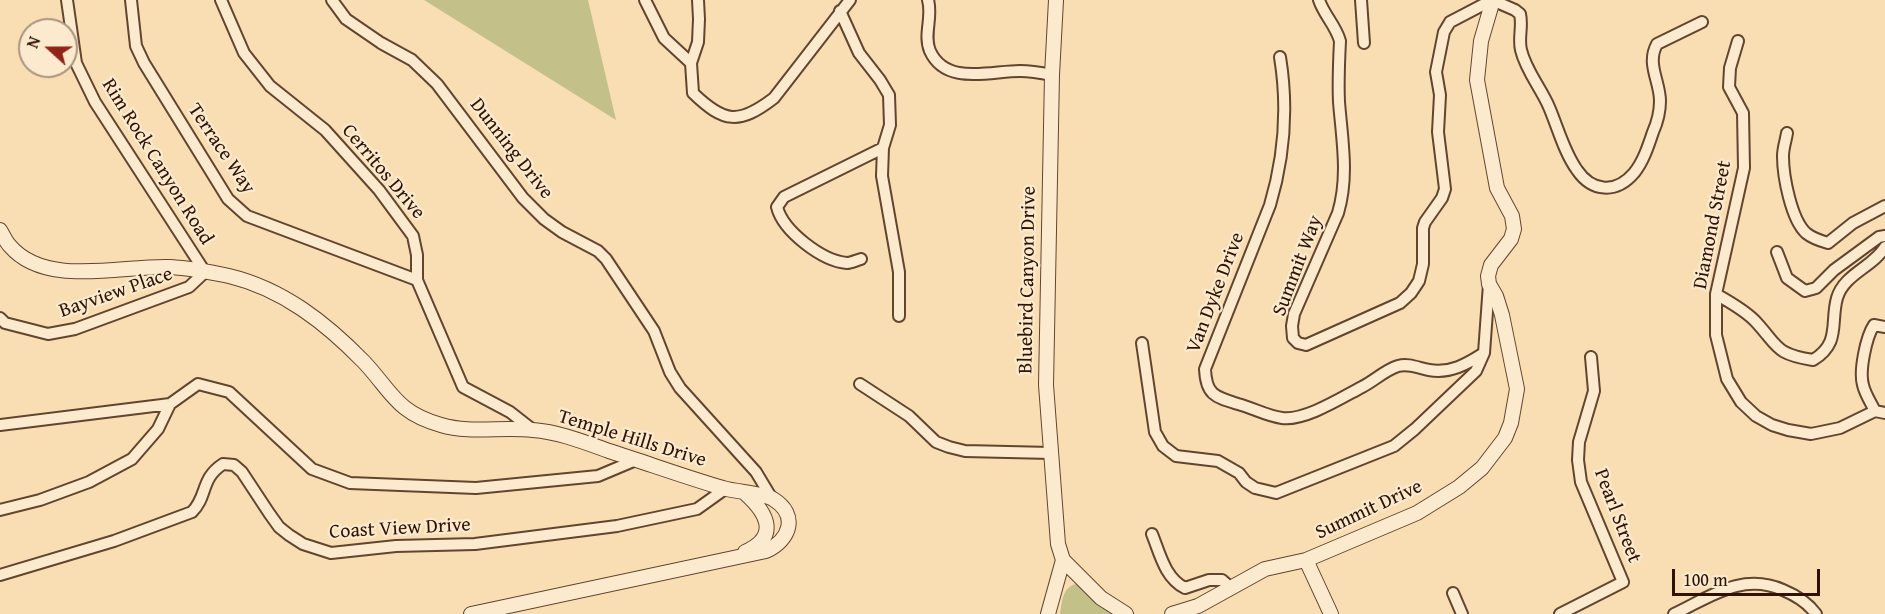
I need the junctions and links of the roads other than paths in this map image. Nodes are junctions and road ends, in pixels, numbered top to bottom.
1 (67, 0) edge
2 (131, 0) edge
3 (221, 0) edge
4 (332, 0) edge
5 (645, 0) edge
6 (698, 0) edge
7 (850, 0) edge
8 (928, 0) edge
9 (1056, 0) edge
10 (1319, 0) edge
11 (1361, 0) edge
12 (1493, 0) edge
13 (840, 11) junction
14 (1702, 22) dead end
15 (1738, 41) dead end
16 (1364, 43) dead end
17 (1280, 57) dead end
18 (691, 63) junction
19 (1052, 75) junction
20 (1788, 133) dead end
21 (883, 148) junction
22 (1885, 206) edge
23 (0, 230) edge
24 (1885, 236) edge
25 (1885, 248) edge
26 (1777, 252) dead end
27 (861, 259) dead end
28 (205, 272) junction
29 (417, 280) junction
30 (1489, 284) junction
31 (1716, 294) junction
32 (899, 316) dead end
33 (0, 318) edge
34 (1885, 327) edge
35 (1142, 343) dead end
36 (1484, 352) junction
37 (1591, 357) dead end
38 (860, 384) dead end
39 (170, 404) junction
40 (1880, 412) edge
41 (0, 425) edge
42 (533, 429) junction
43 (1051, 453) junction
44 (636, 460) junction
45 (756, 472) junction
46 (725, 489) junction
47 (745, 494) junction
48 (771, 497) junction
49 (0, 510) edge
50 (1152, 534) dead end
51 (738, 556) junction
52 (1063, 560) junction
53 (1306, 560) junction
54 (0, 575) edge
55 (1231, 588) junction
56 (1453, 593) dead end
57 (1583, 603) junction
58 (471, 614) edge
59 (1048, 614) edge
60 (1126, 614) edge
61 (1172, 614) edge
62 (1331, 614) edge
63 (1462, 614) edge
64 (1560, 614) edge
65 (1588, 614) edge
66 (1674, 614) edge
67 (1816, 614) edge

1 - 28 street, Rim Rock Canyon Road
2 - 29 street, Terrace Way
3 - 29 street, Cerritos Drive
4 - 45 street, Dunning Drive
5 - 18 street
6 - 18 street
7 - 13 street
8 - 19 street
9 - 19 street, Bluebird Canyon Drive
10 - 12 street, Summit Way
11 - 16 street
12 - 14 street
12 - 30 street
13 - 18 street
13 - 21 street
15 - 31 street, Diamond Street
17 - 36 street, Van Dyke Drive
19 - 43 street, Bluebird Canyon Drive
20 - 22 street
21 - 27 street
21 - 32 street
23 - 28 street, Temple Hills Drive
24 - 26 street
25 - 31 street
28 - 33 street, Bayview Place
28 - 42 street, Temple Hills Drive
29 - 42 street, Cerritos Drive
30 - 36 street
30 - 53 street, Summit Drive
31 - 40 street, Diamond Street
34 - 40 street
35 - 36 street
37 - 57 street, Pearl Street
38 - 43 street
39 - 41 street
39 - 44 street
39 - 49 street
42 - 44 street, Temple Hills Drive
43 - 52 street, Bluebird Canyon Drive
44 - 46 street, Temple Hills Drive
45 - 47 street
45 - 48 street, Dunning Drive
46 - 47 street, Temple Hills Drive
46 - 54 street, Coast View Drive
47 - 48 street, Temple Hills Drive
47 - 51 street
48 - 51 street
50 - 55 street
51 - 58 street
52 - 59 street
52 - 60 street
53 - 55 street, Summit Drive
53 - 62 street
55 - 61 street, Summit Drive
56 - 63 street
57 - 64 street
57 - 65 street
66 - 67 street

